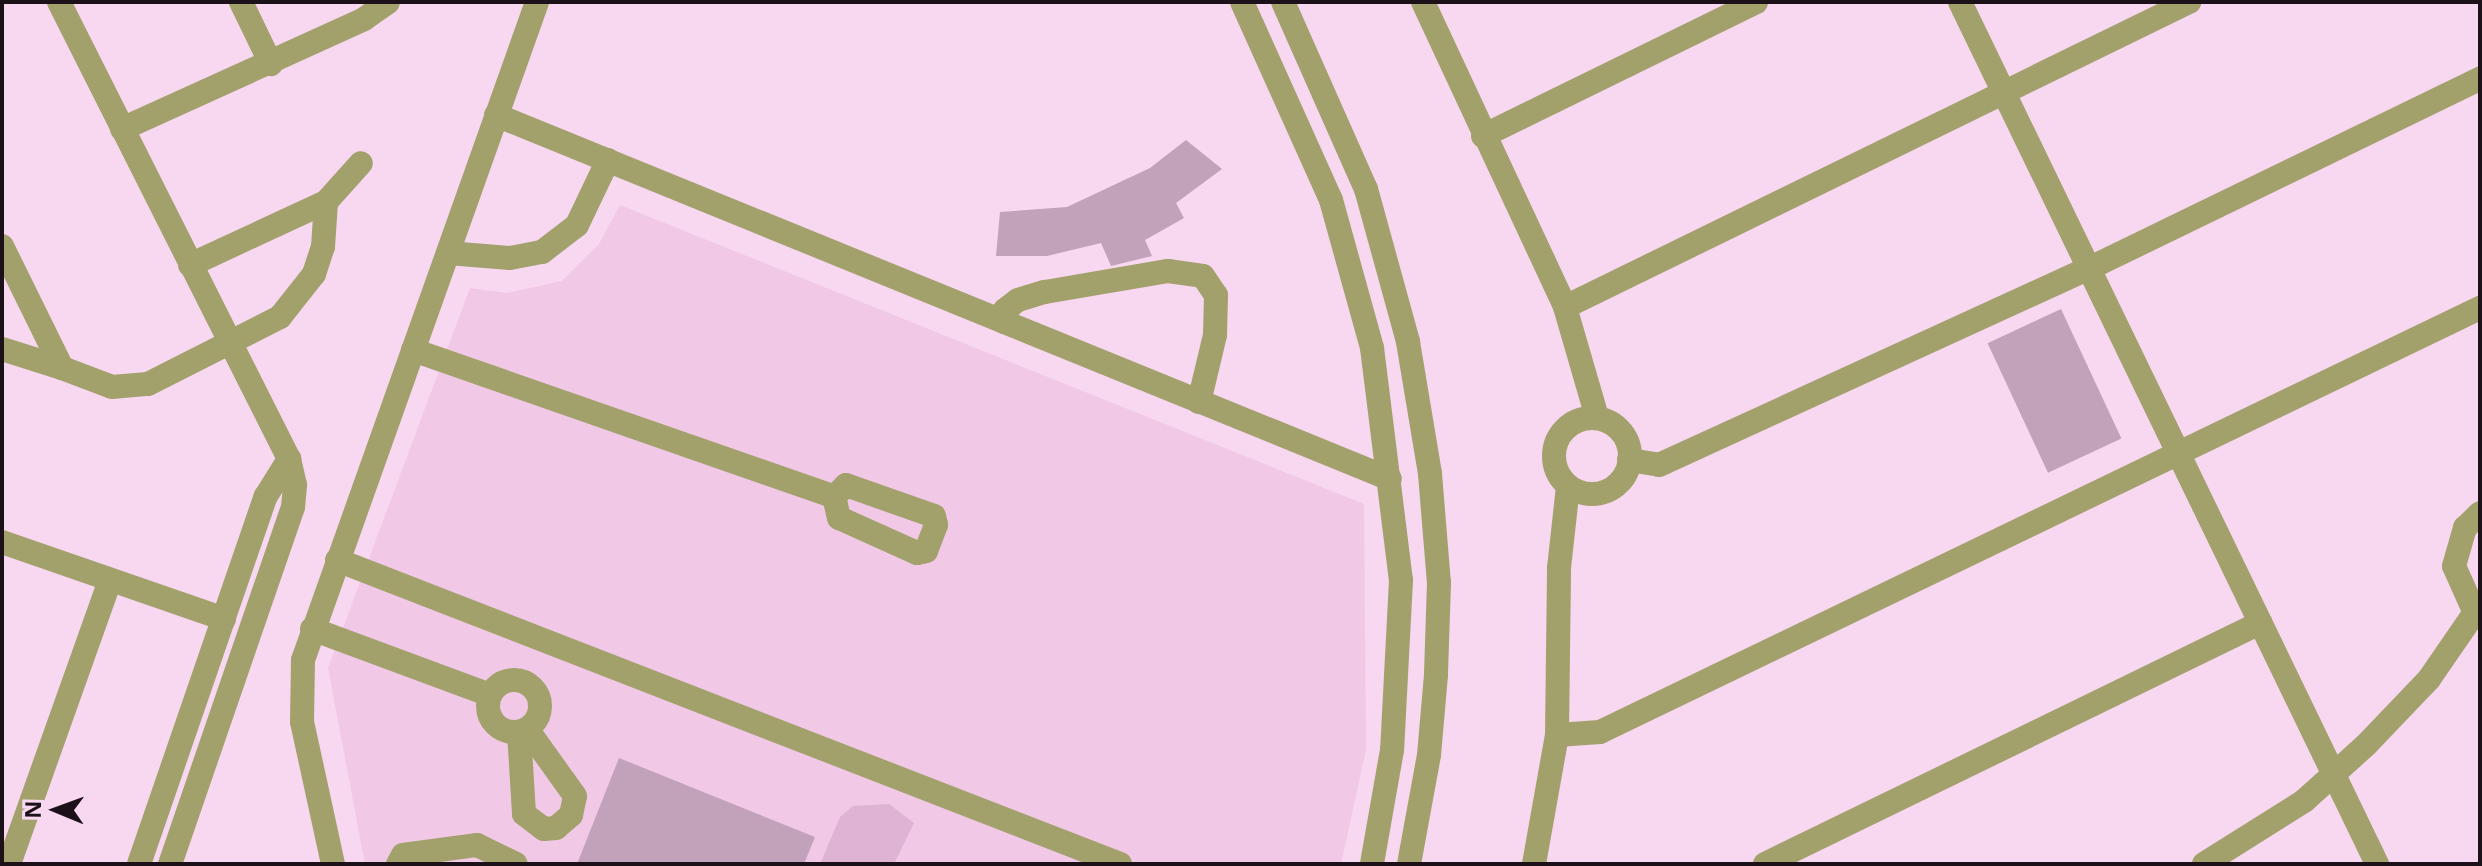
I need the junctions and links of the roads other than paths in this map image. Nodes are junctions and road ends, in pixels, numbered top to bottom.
1 (59, 2) edge
2 (241, 2) edge
3 (388, 2) edge
4 (537, 2) edge
5 (1242, 2) edge
6 (1283, 2) edge
7 (1423, 2) edge
8 (1756, 2) edge
9 (1960, 2) edge
10 (2189, 2) edge
11 (271, 64) junction
12 (2480, 79) edge
13 (2004, 90) junction
14 (496, 115) junction
15 (122, 129) junction
16 (1483, 136) junction
17 (608, 160) junction
18 (361, 163) dead end
19 (326, 202) junction
20 (2, 246) edge
21 (448, 253) junction
22 (190, 265) junction
23 (2088, 269) junction
24 (1393, 283) junction
25 (1358, 292) junction
26 (1565, 307) junction
27 (2480, 308) edge
28 (1004, 322) junction
29 (229, 347) junction
30 (2, 349) edge
31 (413, 350) junction
32 (62, 368) junction
33 (1199, 402) junction
34 (1597, 417) junction
35 (2175, 453) junction
36 (289, 459) junction
37 (1629, 460) junction
38 (1390, 479) junction
39 (1568, 487) junction
40 (834, 497) dead end
41 (2480, 513) edge
42 (250, 541) junction
43 (2, 542) edge
44 (278, 552) junction
45 (337, 560) junction
46 (110, 580) junction
47 (2478, 609) edge
48 (224, 619) junction
49 (2260, 623) junction
50 (312, 629) junction
51 (490, 695) junction
52 (192, 712) junction
53 (221, 722) junction
54 (1557, 735) junction
55 (2333, 776) junction
56 (473, 854) edge
57 (9, 864) edge
58 (139, 864) edge
59 (170, 864) edge
60 (333, 864) edge
61 (398, 864) edge
62 (516, 864) edge
63 (1120, 864) edge
64 (1372, 864) edge
65 (1409, 864) edge
66 (1534, 864) edge
67 (1765, 864) edge
68 (2204, 864) edge
69 (2377, 864) edge

1 - 15 street
2 - 11 street
3 - 11 street
4 - 14 street
5 - 25 street
6 - 24 street
7 - 16 street
8 - 16 street
9 - 13 street
10 - 13 street
11 - 15 street
12 - 23 street
13 - 23 street
13 - 26 street
14 - 17 street
14 - 21 street
15 - 22 street
16 - 26 street
17 - 21 street
17 - 28 street
18 - 19 street
19 - 22 street
19 - 29 street
20 - 32 street
21 - 31 street
22 - 29 street
23 - 35 street
23 - 37 street
24 - 25 street
24 - 65 street
25 - 38 street
26 - 34 street
27 - 35 street
28 - 33 street
28 - 33 street
29 - 32 street
29 - 36 street
30 - 32 street
31 - 40 street
31 - 45 street
33 - 38 street
34 - 37 street
34 - 39 street
35 - 49 street
35 - 54 street
36 - 42 street
36 - 44 street
37 - 39 street
38 - 64 street
39 - 54 street
41 - 47 street
42 - 44 street
42 - 48 street
43 - 46 street
44 - 53 street
45 - 50 street
45 - 63 street
46 - 48 street
46 - 57 street
47 - 55 street
48 - 52 street
49 - 55 street
49 - 67 street
50 - 51 street
50 - 60 street
51 - 51 street
52 - 53 street
52 - 58 street
53 - 59 street
54 - 66 street
55 - 68 street
55 - 69 street
56 - 61 street
56 - 62 street

